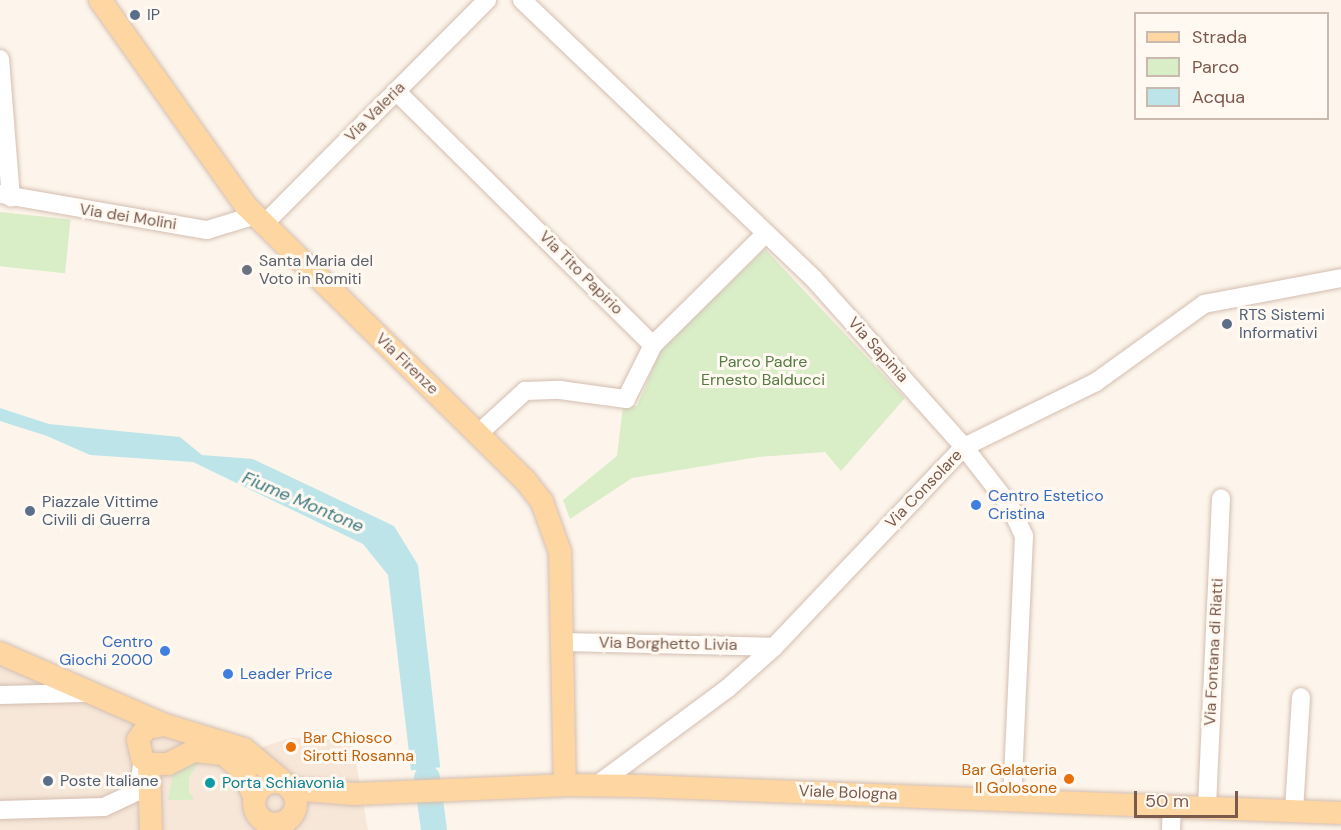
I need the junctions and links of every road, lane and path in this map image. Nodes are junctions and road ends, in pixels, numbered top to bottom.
1 (100, 0) edge
2 (487, 0) edge
3 (522, 0) edge
4 (0, 59) edge
5 (396, 91) junction
6 (5, 196) edge
7 (260, 219) junction
8 (765, 234) junction
9 (1341, 278) edge
10 (654, 345) junction
11 (478, 434) junction
12 (964, 447) junction
13 (1221, 498) dead end
14 (561, 642) junction
15 (774, 647) junction
16 (0, 653) edge
17 (85, 693) junction
18 (0, 695) edge
19 (1301, 697) dead end
20 (107, 701) junction
21 (165, 725) junction
22 (143, 753) junction
23 (565, 785) junction
24 (597, 785) junction
25 (289, 787) junction
26 (360, 794) junction
27 (255, 798) junction
28 (1012, 798) junction
29 (1173, 805) junction
30 (1207, 807) junction
31 (0, 810) edge
32 (1294, 811) junction
33 (1341, 813) edge
34 (287, 823) edge
35 (151, 830) edge
36 (1171, 830) edge

1 - 7 main road, Via Firenze
2 - 5 street, Via Valeria
3 - 8 street, Via Sapinia
4 - 6 street
5 - 7 street, Via Valeria
5 - 10 street, Via Tito Papirio
6 - 7 street, Via dei Molini
7 - 11 main road, Via Firenze
8 - 10 street
8 - 12 street, Via Sapinia
9 - 12 street, Via Consolare
10 - 11 street
11 - 14 main road, Via Firenze
12 - 15 street, Via Consolare
12 - 28 street, Via Sapinia
13 - 30 street, Via Fontana di Riatti
14 - 15 street, Via Borghetto Livia
14 - 23 main road, Via Firenze
15 - 24 street, Via Consolare
16 - 17 main road
17 - 18 street
17 - 20 main road
19 - 32 street
20 - 21 main road
20 - 22 main road
21 - 22 main road
21 - 25 main road
22 - 27 main road
22 - 31 street
22 - 35 main road
23 - 24 main road, Viale Bologna
23 - 26 main road, Viale Bologna
24 - 28 main road, Viale Bologna
25 - 26 main road, Viale Bologna
25 - 27 main road
25 - 34 main road
26 - 34 main road, Viale Bologna
27 - 34 main road
28 - 29 main road, Viale Bologna
29 - 30 main road, Viale Bologna
29 - 36 street
30 - 32 main road, Viale Bologna
32 - 33 main road, Viale Bologna

